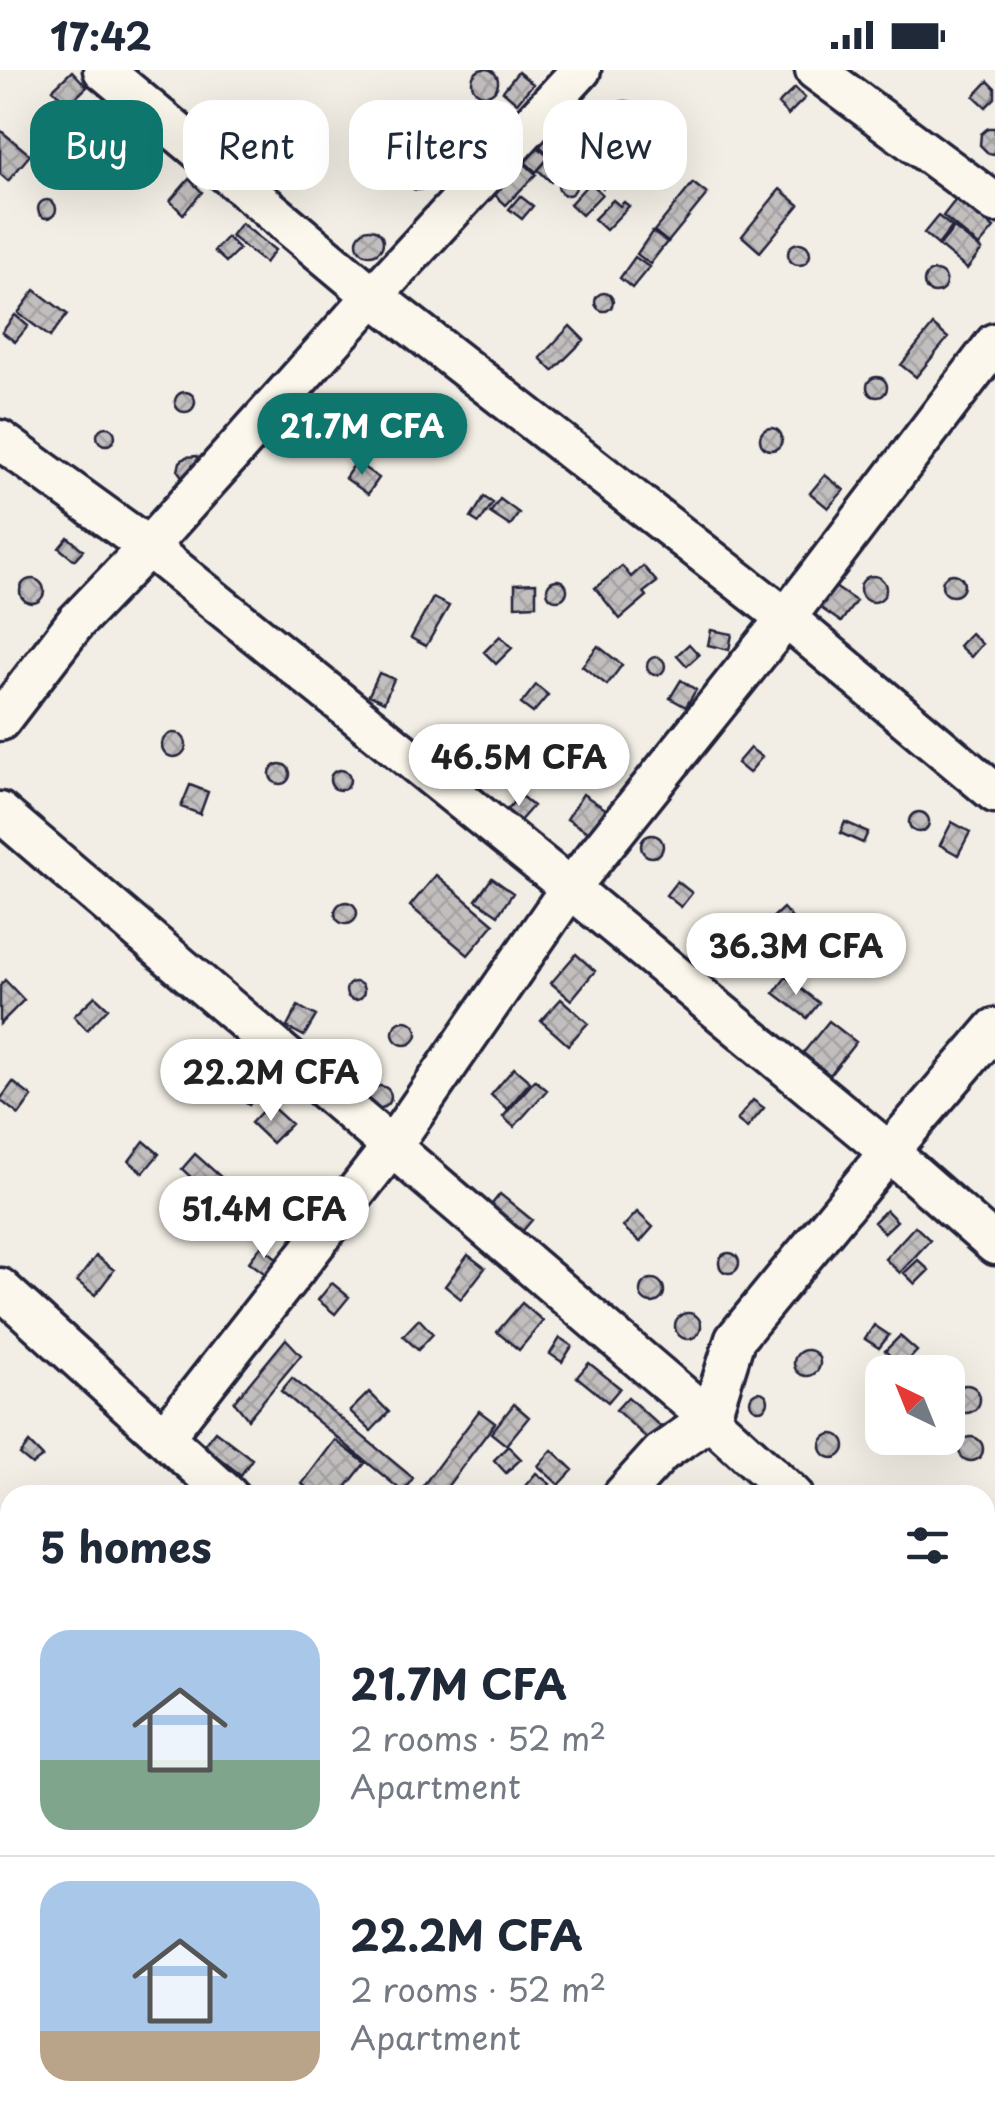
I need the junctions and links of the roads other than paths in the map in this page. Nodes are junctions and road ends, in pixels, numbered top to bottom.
1 (104, 70) edge
2 (581, 70) edge
3 (815, 70) edge
4 (995, 203) edge
5 (374, 296) junction
6 (995, 343) edge
7 (0, 440) edge
8 (148, 547) junction
9 (786, 618) junction
10 (0, 720) edge
11 (995, 793) edge
12 (0, 812) edge
13 (570, 888) junction
14 (995, 1028) edge
15 (392, 1146) junction
16 (889, 1152) junction
17 (995, 1246) edge
18 (0, 1288) edge
19 (710, 1418) junction
20 (164, 1437) junction
21 (217, 1485) edge
22 (632, 1485) edge
23 (783, 1485) edge

1 - 5 street
2 - 5 street
3 - 4 street
5 - 8 street
5 - 9 street
6 - 9 street
7 - 8 street
8 - 10 street
8 - 13 street
9 - 11 street
9 - 13 street
12 - 15 street
13 - 15 street
13 - 16 street
14 - 16 street
15 - 19 street
15 - 20 street
16 - 17 street
16 - 19 street
18 - 20 street
19 - 22 street
19 - 23 street
20 - 21 street

